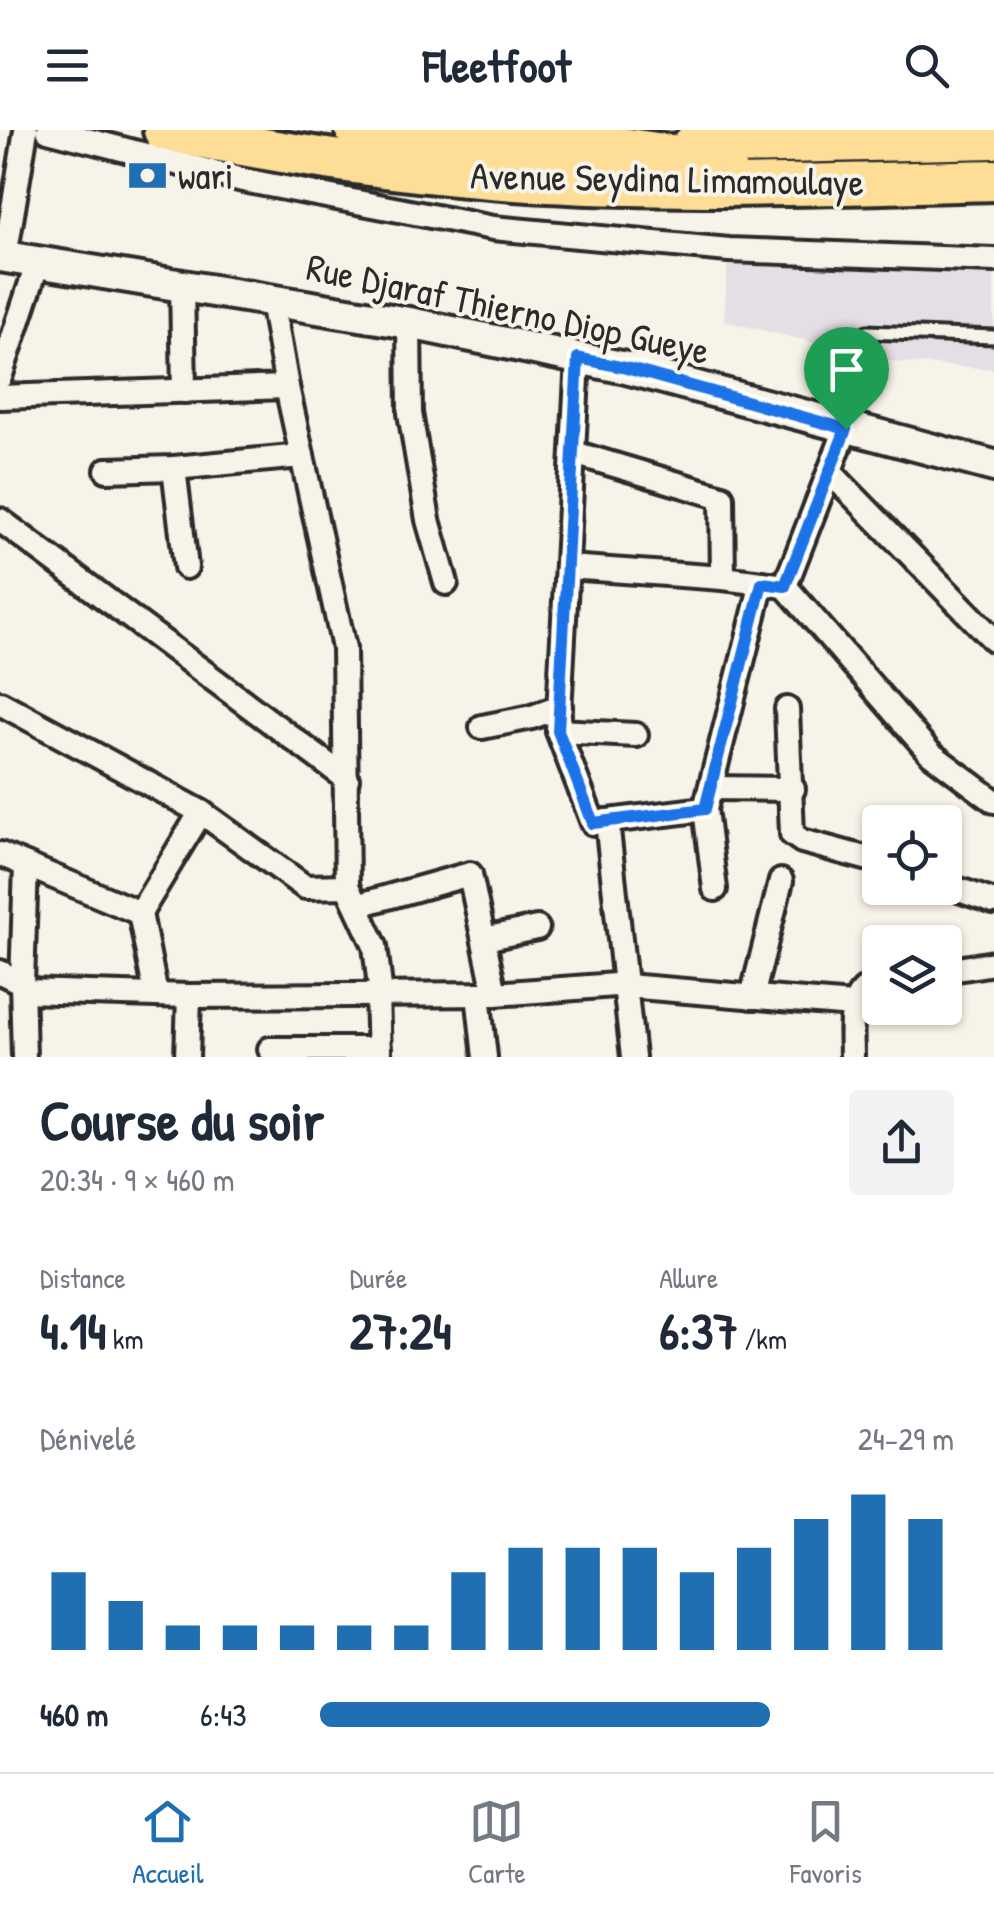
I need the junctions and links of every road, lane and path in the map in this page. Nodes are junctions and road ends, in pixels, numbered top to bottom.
1 (26, 130) edge
2 (48, 130) edge
3 (164, 130) edge
4 (356, 130) edge
5 (994, 138) edge
6 (622, 148) junction
7 (994, 163) edge
8 (399, 169) junction
9 (994, 180) edge
10 (600, 183) junction
11 (994, 206) edge
12 (391, 208) junction
13 (3, 256) edge
14 (994, 260) edge
15 (38, 262) junction
16 (182, 286) junction
17 (272, 300) junction
18 (409, 323) junction
19 (868, 332) dead end
20 (994, 337) edge
21 (578, 358) junction
22 (0, 378) edge
23 (287, 387) junction
24 (184, 390) junction
25 (0, 396) edge
26 (846, 429) junction
27 (574, 453) junction
28 (302, 456) junction
29 (994, 466) edge
30 (174, 468) junction
31 (107, 470) dead end
32 (830, 472) junction
33 (0, 520) edge
34 (186, 567) dead end
35 (568, 567) junction
36 (723, 578) junction
37 (446, 583) dead end
38 (774, 585) junction
39 (994, 640) edge
40 (0, 703) edge
41 (560, 707) junction
42 (788, 709) dead end
43 (482, 727) dead end
44 (558, 731) junction
45 (636, 735) dead end
46 (347, 779) junction
47 (792, 789) junction
48 (708, 798) junction
49 (994, 801) edge
50 (202, 812) junction
51 (607, 821) junction
52 (0, 854) edge
53 (862, 857) edge
54 (26, 865) junction
55 (781, 880) dead end
56 (715, 888) dead end
57 (962, 891) edge
58 (353, 896) junction
59 (994, 902) edge
60 (140, 913) junction
61 (538, 928) dead end
62 (484, 939) junction
63 (994, 963) edge
64 (962, 969) edge
65 (0, 972) edge
66 (626, 986) junction
67 (23, 987) junction
68 (486, 994) junction
69 (862, 994) edge
70 (156, 995) junction
71 (379, 995) junction
72 (189, 996) junction
73 (752, 997) junction
74 (852, 1006) junction
75 (270, 1049) dead end
76 (379, 1053) edge
77 (24, 1057) edge
78 (187, 1057) edge
79 (485, 1057) edge
80 (633, 1057) edge
81 (852, 1057) edge

1 - 13 street
2 - 12 street
3 - 8 highway, Avenue Seydina Limamoulaye
4 - 6 highway, Avenue Seydina Limamoulaye
5 - 6 highway
6 - 7 highway, Avenue Seydina Limamoulaye
8 - 10 highway, Avenue Seydina Limamoulaye
8 - 12 street
9 - 10 highway, Avenue Seydina Limamoulaye
10 - 11 highway
12 - 14 street
13 - 15 street, Rue Djaraf Thierno Diop Gueye
15 - 16 street, Rue Djaraf Thierno Diop Gueye
15 - 22 street
16 - 17 street, Rue Djaraf Thierno Diop Gueye
16 - 24 street
17 - 18 street, Rue Djaraf Thierno Diop Gueye
17 - 23 street
18 - 21 street, Rue Djaraf Thierno Diop Gueye
18 - 37 street
19 - 20 lane
21 - 26 street, Rue Djaraf Thierno Diop Gueye
21 - 27 street
23 - 24 street
23 - 28 street
24 - 25 street
26 - 29 street, Rue Djaraf Thierno Diop Gueye
26 - 32 street
27 - 35 street
27 - 36 street
28 - 30 street
28 - 46 street
30 - 31 street
30 - 34 street
32 - 38 street
32 - 39 street
33 - 46 street
35 - 36 street
35 - 41 street
36 - 38 street
38 - 48 street
38 - 49 street
40 - 50 street
41 - 43 street
41 - 44 street
42 - 47 street
44 - 45 street
44 - 51 street
46 - 58 street
47 - 48 street
47 - 53 street
48 - 51 street
48 - 56 street
50 - 58 street
50 - 60 street
51 - 66 street
52 - 54 street
54 - 60 street
54 - 67 street
55 - 73 street
57 - 59 street
58 - 62 street
58 - 71 street
60 - 70 street
61 - 62 street
62 - 68 street
63 - 64 street
65 - 67 street
66 - 68 street
66 - 73 street
66 - 80 street
67 - 70 street
67 - 77 street
68 - 71 street
68 - 79 street
69 - 74 street
70 - 72 street
71 - 72 street
71 - 76 street
72 - 78 street
73 - 74 street
74 - 81 street
75 - 76 street

